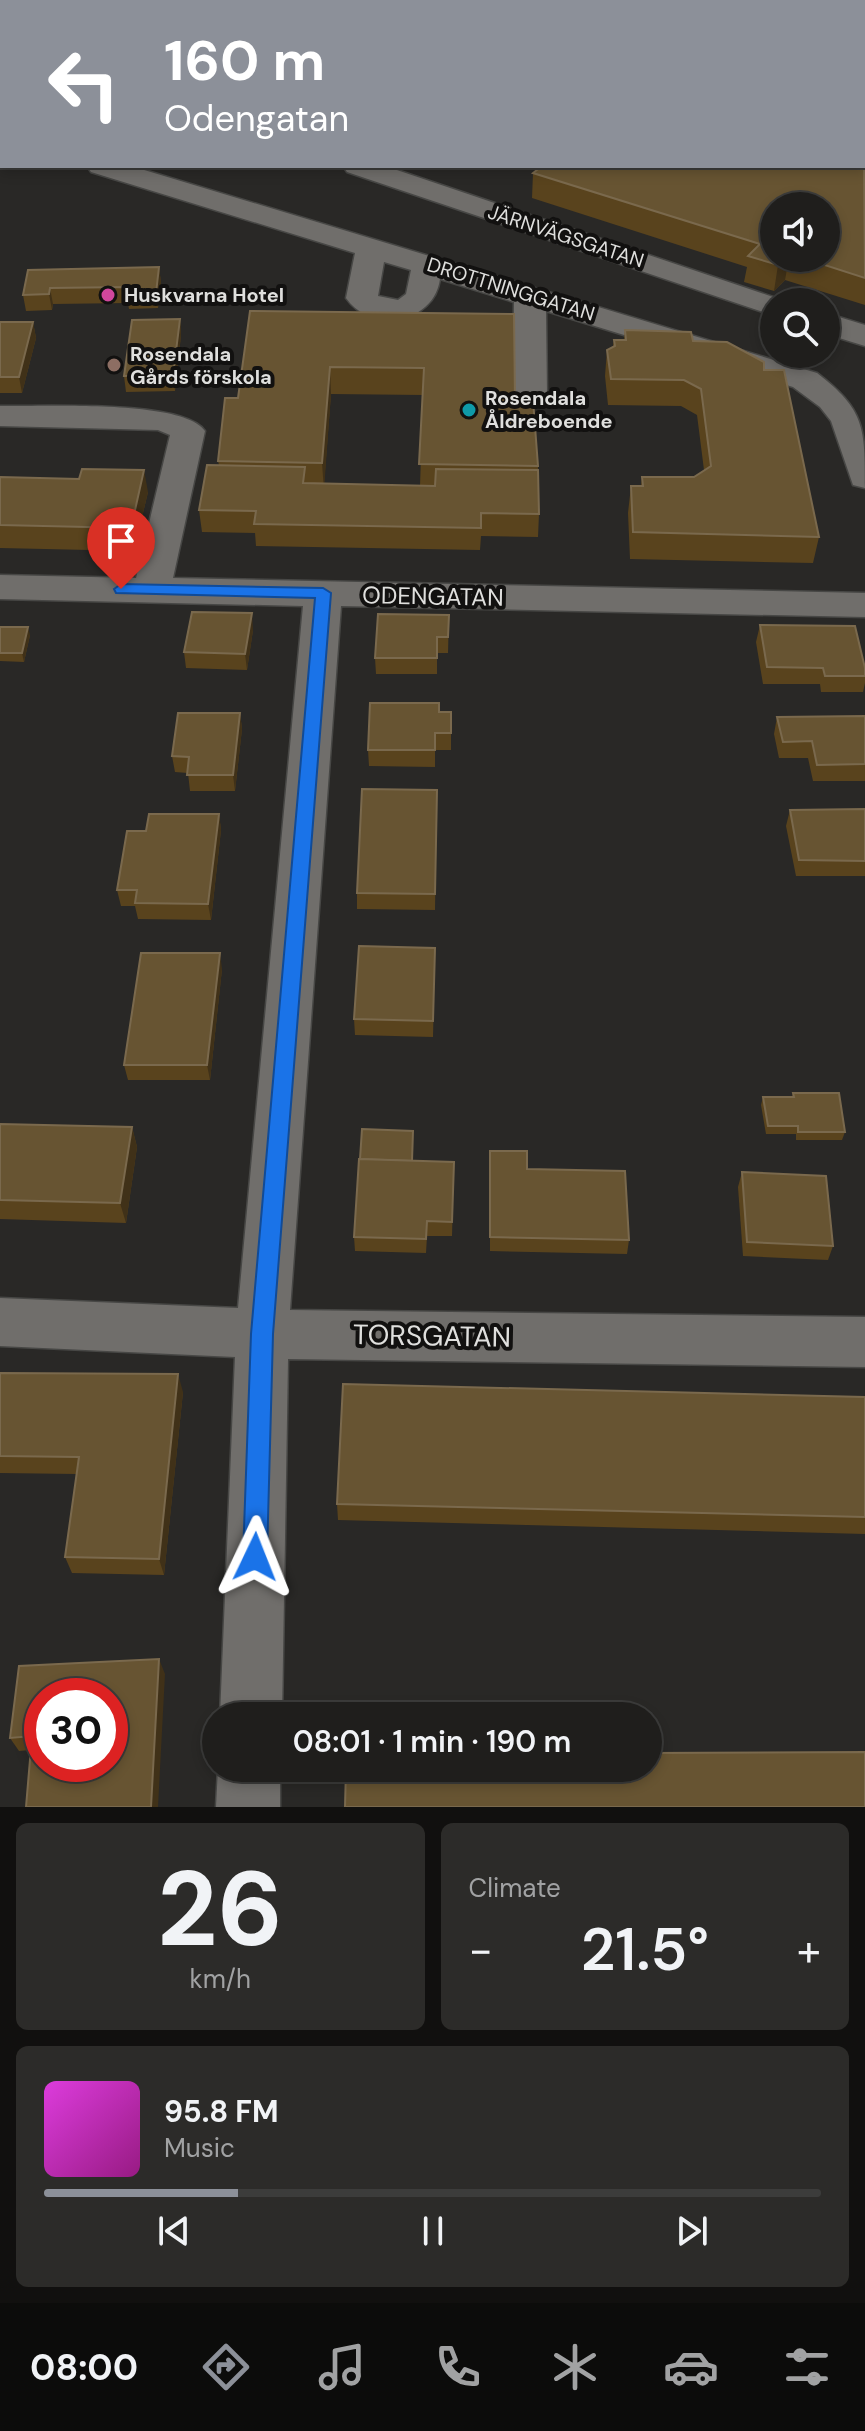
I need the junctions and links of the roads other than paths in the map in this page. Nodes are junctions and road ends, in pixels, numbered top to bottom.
1 (108, 168) edge
2 (363, 168) edge
3 (437, 168) edge
4 (411, 185) junction
5 (371, 246) junction
6 (427, 263) junction
7 (530, 294) junction
8 (760, 300) edge
9 (840, 328) edge
10 (865, 336) edge
11 (530, 396) edge
12 (0, 416) edge
13 (865, 477) edge
14 (0, 587) edge
15 (152, 590) junction
16 (323, 593) junction
17 (865, 605) edge
18 (0, 1322) edge
19 (262, 1334) junction
20 (865, 1342) edge
21 (251, 1702) edge
22 (249, 1782) edge
23 (248, 1807) edge

1 - 5 street, DROTTNINGGATAN
2 - 4 street, JÄRNVÄGSGATAN
3 - 4 street
4 - 8 street, JÄRNVÄGSGATAN
5 - 6 street, DROTTNINGGATAN
5 - 6 street
6 - 7 street, DROTTNINGGATAN
7 - 11 street
7 - 13 street, DROTTNINGGATAN
9 - 10 street
12 - 15 street
14 - 15 street, ODENGATAN
15 - 16 street, ODENGATAN
16 - 17 street, ODENGATAN
16 - 19 street
18 - 19 street, TORSGATAN
19 - 20 street, TORSGATAN
19 - 21 street
22 - 23 street

